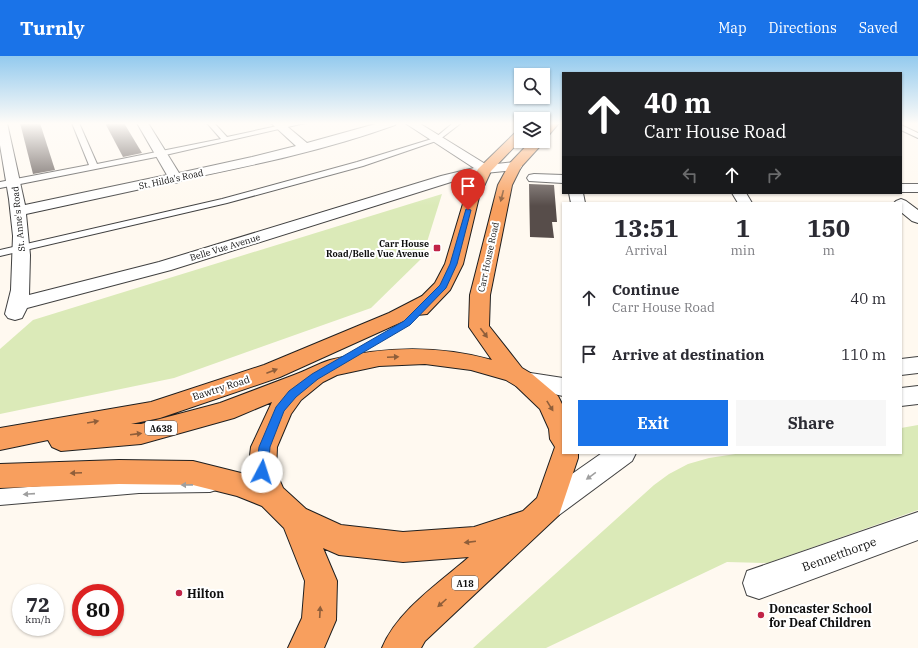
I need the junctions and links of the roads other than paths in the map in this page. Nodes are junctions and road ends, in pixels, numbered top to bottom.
1 (4, 151) edge
2 (87, 151) edge
3 (159, 151) edge
4 (177, 151) edge
5 (294, 151) edge
6 (401, 151) edge
7 (456, 151) edge
8 (503, 151) edge
9 (529, 151) edge
10 (161, 154) junction
11 (515, 166) junction
12 (94, 167) junction
13 (485, 169) junction
14 (176, 178) junction
15 (534, 178) dead end
16 (562, 179) edge
17 (7, 183) edge
18 (902, 188) edge
19 (918, 188) edge
20 (889, 194) edge
21 (899, 202) edge
22 (902, 205) edge
23 (19, 211) junction
24 (918, 218) edge
25 (23, 248) junction
26 (0, 253) edge
27 (430, 300) junction
28 (17, 309) joint
29 (918, 365) edge
30 (902, 367) edge
31 (323, 372) junction
32 (519, 377) junction
33 (562, 386) edge
34 (918, 395) edge
35 (902, 398) edge
36 (562, 429) edge
37 (0, 439) edge
38 (0, 446) edge
39 (565, 454) edge
40 (622, 454) edge
41 (0, 476) edge
42 (240, 484) junction
43 (0, 496) edge
44 (272, 497) junction
45 (541, 514) junction
46 (295, 519) junction
47 (918, 526) edge
48 (759, 583) dead end
49 (306, 648) edge
50 (400, 648) edge

1 - 17 street, St. Anne's Road
2 - 12 lane
3 - 10 street
4 - 10 lane
5 - 14 street, St. Hilda's Road
6 - 25 lane
7 - 13 street
8 - 13 highway
9 - 11 highway, Carr House Road
10 - 12 lane
10 - 14 street
11 - 13 street, Belle Vue Avenue
11 -> 32 highway, Carr House Road
12 - 17 lane
13 - 27 highway
13 - 28 street, Belle Vue Avenue
14 - 23 street, St. Hilda's Road
15 - 16 street
17 - 23 street, St. Anne's Road
18 - 19 street
20 - 21 street
22 - 24 street
23 - 25 street, St. Anne's Road
25 - 26 lane
25 - 28 street, St. Anne's Road
27 - 31 highway
37 -> 27 highway, Bawtry Road
29 - 30 street
31 -> 32 highway
38 -> 31 highway, A638
31 - 44 highway
32 - 33 street
32 -> 36 highway
34 - 35 street
39 - 45 highway
40 -> 45 street
42 -> 41 highway
42 -> 43 lane
42 - 44 highway
44 - 46 highway
45 -> 46 highway
45 -> 50 highway, A18
49 -> 46 highway
47 - 48 street, Bennetthorpe

